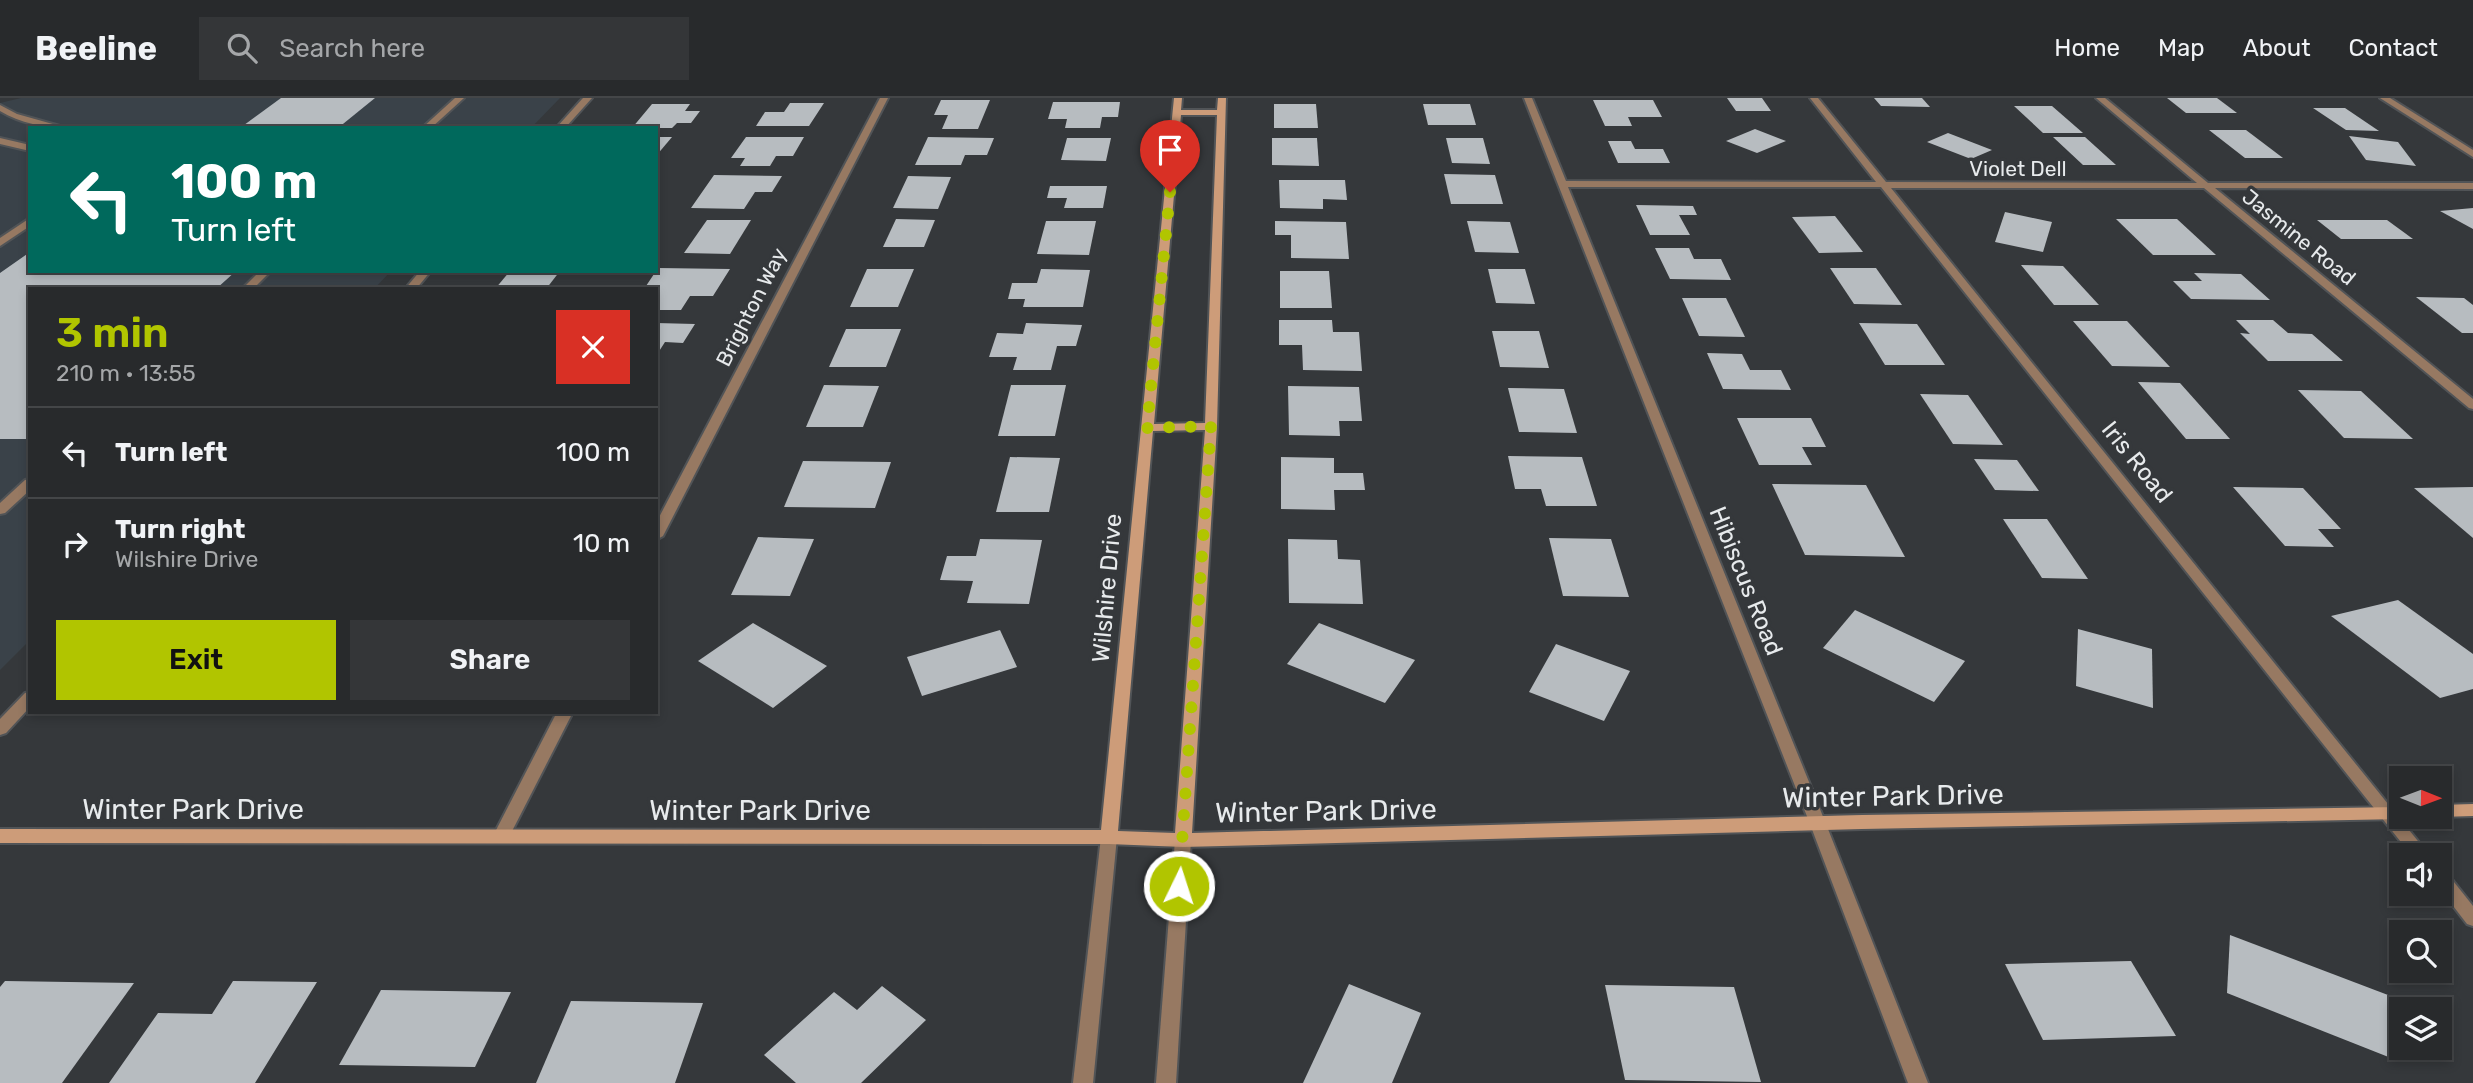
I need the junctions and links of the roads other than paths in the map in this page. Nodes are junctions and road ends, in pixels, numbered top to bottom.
1 (460, 98) edge
2 (588, 98) edge
3 (884, 98) edge
4 (1178, 98) edge
5 (1222, 98) edge
6 (1528, 98) edge
7 (1814, 98) edge
8 (2100, 98) edge
9 (2384, 98) edge
10 (0, 108) edge
11 (1221, 112) junction
12 (1177, 113) junction
13 (55, 126) edge
14 (428, 126) edge
15 (562, 126) edge
16 (0, 141) edge
17 (28, 148) edge
18 (2473, 154) edge
19 (1563, 184) junction
20 (1884, 186) junction
21 (2206, 186) junction
22 (2473, 186) edge
23 (28, 222) edge
24 (0, 243) edge
25 (264, 273) edge
26 (424, 273) edge
27 (249, 287) edge
28 (412, 287) edge
29 (2473, 405) edge
30 (1211, 426) junction
31 (1147, 428) junction
32 (28, 485) edge
33 (0, 510) edge
34 (658, 532) edge
35 (28, 699) edge
36 (564, 714) edge
37 (0, 729) edge
38 (2389, 806) edge
39 (2473, 810) edge
40 (2452, 811) edge
41 (2389, 813) edge
42 (1818, 824) junction
43 (0, 836) edge
44 (501, 836) junction
45 (1108, 837) junction
46 (1182, 840) junction
47 (2452, 892) edge
48 (2473, 919) edge
49 (1083, 1083) edge
50 (1166, 1083) edge
51 (1918, 1083) edge

1 - 14 street
2 - 15 street
3 - 34 street, Brighton Way
4 - 12 street, Wilshire Drive
5 - 11 street
6 - 19 street, Hibiscus Road
7 - 20 street, Iris Road
8 - 21 street, Jasmine Road
9 - 18 street
10 - 13 street
11 - 12 street
11 - 30 street
12 - 31 street, Wilshire Drive
16 - 17 street
19 - 20 street, Violet Dell
19 - 42 street, Hibiscus Road
20 - 21 street, Violet Dell
20 - 38 street, Iris Road
21 - 22 street, Violet Dell
21 - 29 street, Jasmine Road
23 - 24 street
25 - 27 street
26 - 28 street
30 - 31 street
30 - 46 street
31 - 45 street, Wilshire Drive
32 - 33 street
35 - 37 street
36 - 44 street
39 - 40 street
41 - 42 street, Winter Park Drive
42 - 46 street, Winter Park Drive
42 - 51 street, Hibiscus Road
43 - 44 street, Winter Park Drive
44 - 45 street, Winter Park Drive
45 - 46 street, Winter Park Drive
45 - 49 street, Wilshire Drive
46 - 50 street
47 - 48 street

